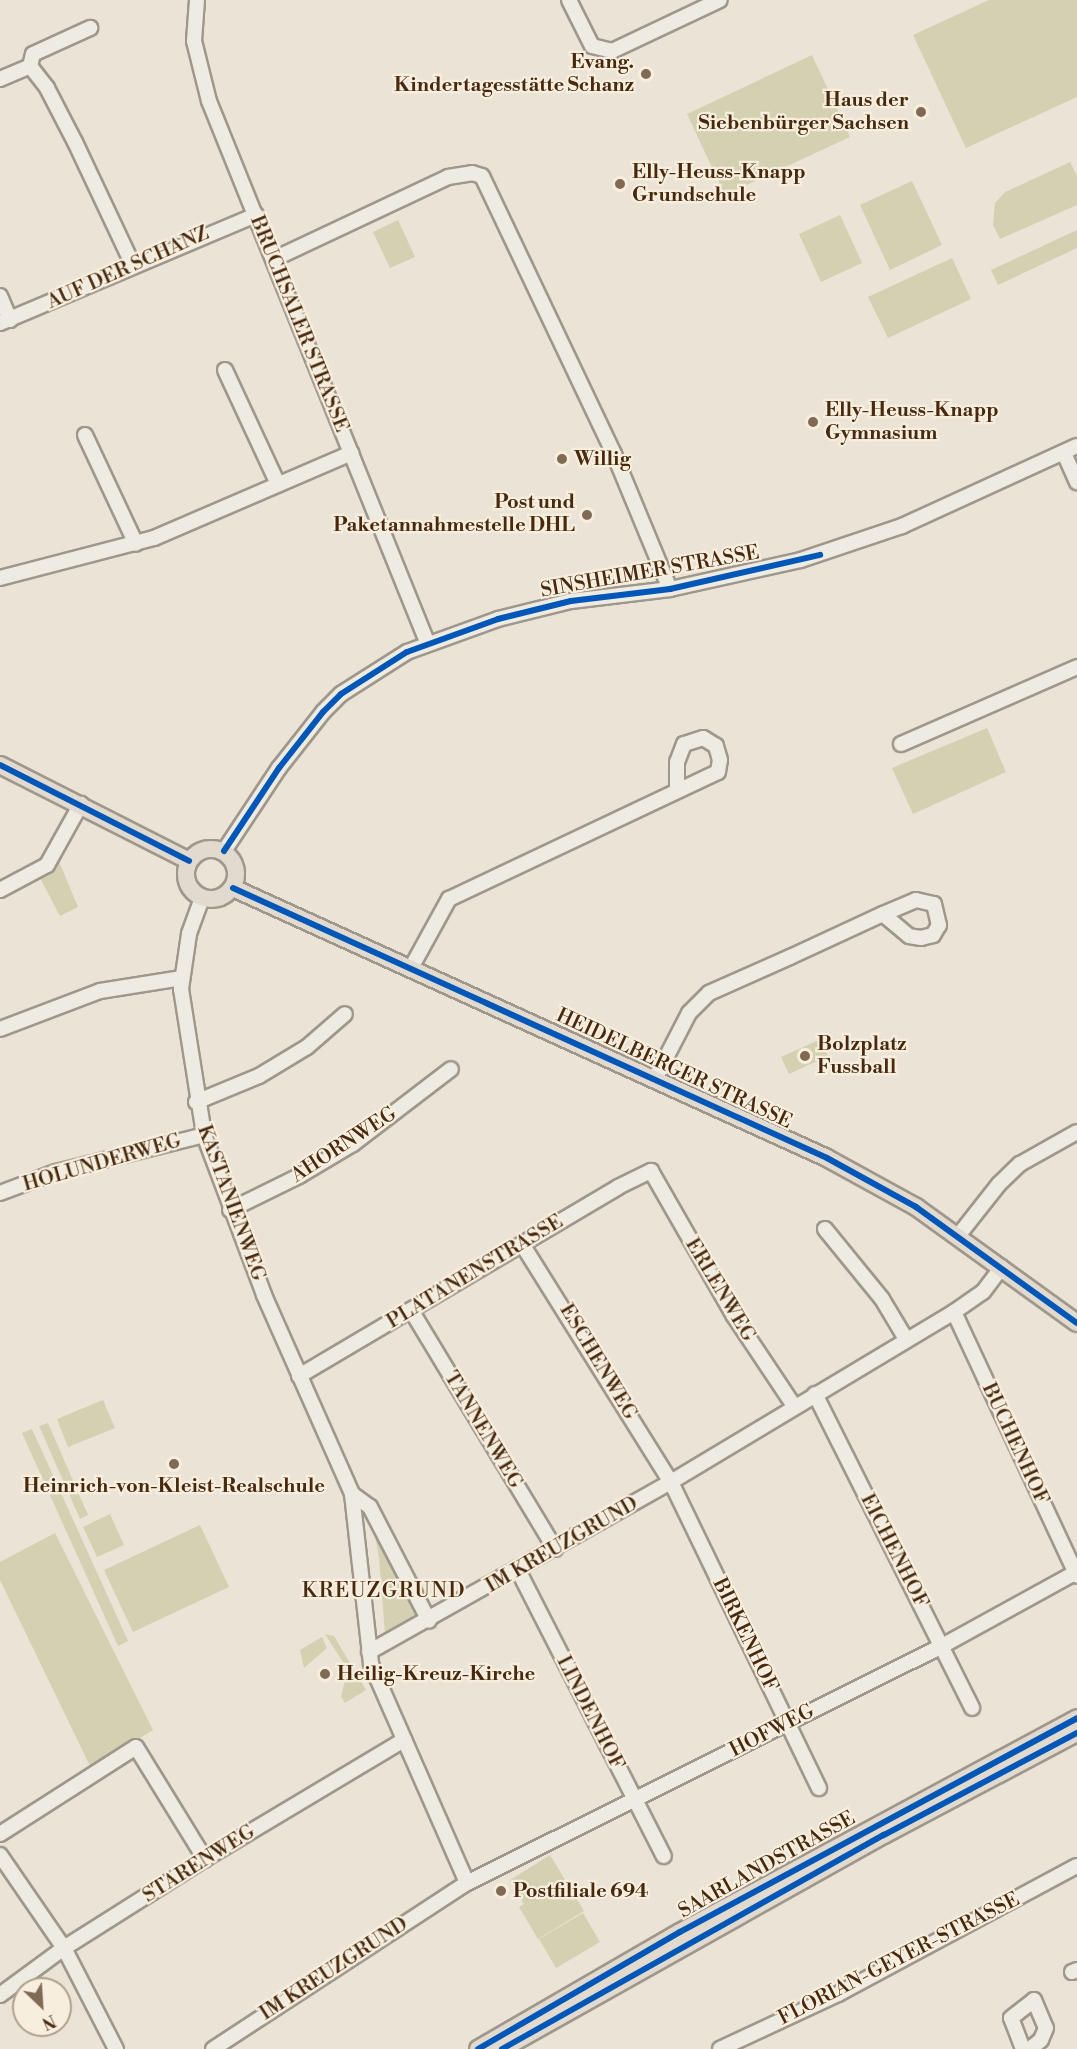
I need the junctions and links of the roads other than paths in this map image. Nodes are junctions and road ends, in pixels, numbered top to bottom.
1 (197, 0) edge
2 (569, 0) edge
3 (720, 0) edge
4 (90, 28) dead end
5 (30, 66) junction
6 (0, 79) edge
7 (256, 215) junction
8 (274, 259) junction
9 (133, 265) junction
10 (0, 296) edge
11 (5, 321) edge
12 (225, 370) dead end
13 (85, 435) dead end
14 (1077, 446) edge
15 (351, 453) junction
16 (1064, 453) junction
17 (1077, 482) edge
18 (278, 484) junction
19 (136, 544) junction
20 (0, 578) edge
21 (670, 589) junction
22 (427, 642) junction
23 (1077, 667) edge
24 (901, 744) dead end
25 (0, 765) edge
26 (677, 790) dead end
27 (81, 804) junction
28 (224, 851) junction
29 (189, 861) junction
30 (233, 888) junction
31 (0, 890) edge
32 (202, 898) junction
33 (883, 914) dead end
34 (411, 968) junction
35 (182, 978) junction
36 (345, 1014) dead end
37 (0, 1029) edge
38 (451, 1069) dead end
39 (655, 1079) junction
40 (196, 1102) junction
41 (1077, 1132) edge
42 (204, 1135) junction
43 (651, 1171) joint
44 (0, 1193) edge
45 (230, 1210) junction
46 (825, 1229) dead end
47 (958, 1236) junction
48 (522, 1244) junction
49 (1002, 1267) junction
50 (411, 1310) junction
51 (954, 1312) junction
52 (1077, 1323) edge
53 (906, 1340) junction
54 (300, 1376) junction
55 (815, 1394) junction
56 (794, 1406) junction
57 (671, 1482) junction
58 (352, 1494) junction
59 (555, 1549) junction
60 (518, 1570) junction
61 (1076, 1575) edge
62 (429, 1621) junction
63 (942, 1646) junction
64 (369, 1652) junction
65 (972, 1708) dead end
66 (1077, 1718) edge
67 (787, 1723) junction
68 (1077, 1733) edge
69 (404, 1740) junction
70 (819, 1788) dead end
71 (634, 1800) junction
72 (0, 1834) edge
73 (0, 1855) edge
74 (664, 1856) dead end
75 (205, 1859) junction
76 (1077, 1866) edge
77 (467, 1883) junction
78 (64, 1948) junction
79 (0, 1995) edge
80 (116, 2049) edge
81 (213, 2049) edge
82 (478, 2049) edge
83 (502, 2049) edge
84 (720, 2049) edge
85 (1023, 2049) edge
86 (1030, 2049) edge

1 - 7 street, BRUCHSALER STRASSE
2 - 3 street
4 - 5 street
5 - 6 street
5 - 9 street
7 - 8 street, BRUCHSALER STRASSE
7 - 9 street, AUF DER SCHANZ
8 - 15 street, BRUCHSALER STRASSE
8 - 21 street
9 - 11 street, AUF DER SCHANZ
10 - 11 street
12 - 18 street
13 - 19 street
14 - 16 street, SINSHEIMER STRASSE
15 - 18 street
15 - 22 street, BRUCHSALER STRASSE
16 - 17 street
16 - 21 street, SINSHEIMER STRASSE
18 - 19 street
19 - 20 street
21 - 22 street, SINSHEIMER STRASSE
22 - 28 street, SINSHEIMER STRASSE
23 - 24 street
25 - 27 main road
26 - 34 street
27 - 29 main road
27 - 31 street
28 - 29 main road
28 - 30 main road
29 - 32 main road
30 - 32 main road
30 - 34 main road, HEIDELBERGER STRASSE
32 - 35 street, KASTANIENWEG
33 - 39 street, HEIDELBERGER STRASSE
34 - 39 main road, HEIDELBERGER STRASSE
35 - 37 street
35 - 40 street, KASTANIENWEG
36 - 40 street
38 - 45 street, AHORNWEG
39 - 47 main road, HEIDELBERGER STRASSE
40 - 42 street, KASTANIENWEG
41 - 47 street
42 - 44 street, HOLUNDERWEG
42 - 45 street, KASTANIENWEG
43 - 48 street, PLATANENSTRASSE
43 - 56 street, ERLENWEG
45 - 54 street, KASTANIENWEG
46 - 53 street
47 - 49 main road, HEIDELBERGER STRASSE
48 - 50 street, PLATANENSTRASSE
48 - 57 street, ESCHENWEG
49 - 51 street, IM KREUZGRUND
49 - 52 main road, HEIDELBERGER STRASSE
50 - 54 street, PLATANENSTRASSE
50 - 59 street, TANNENWEG
51 - 53 street, IM KREUZGRUND
51 - 61 street, BUCHENHOF
53 - 55 street, IM KREUZGRUND
54 - 58 street, KASTANIENWEG
55 - 56 street, IM KREUZGRUND
55 - 63 street, EICHENHOF
56 - 57 street, IM KREUZGRUND
57 - 59 street, IM KREUZGRUND
57 - 67 street, BIRKENHOF
58 - 62 street, KASTANIENWEG
58 - 64 street, KASTANIENWEG
59 - 60 street, IM KREUZGRUND
60 - 62 street, IM KREUZGRUND
60 - 71 street, LINDENHOF
61 - 63 street, HOFWEG
62 - 64 street, IM KREUZGRUND
63 - 65 street, EICHENHOF
63 - 67 street, HOFWEG
64 - 69 street
66 - 82 main road, SAARLANDSTRASSE
67 - 70 street, BIRKENHOF
67 - 71 street, HOFWEG
68 - 83 main road, SAARLANDSTRASSE
69 - 75 street, STARENWEG
69 - 77 street
71 - 74 street, LINDENHOF
71 - 77 street, HOFWEG
72 - 75 street
73 - 78 street
75 - 78 street, STARENWEG
76 - 84 street, FLORIAN-GEYER-STRASSE
77 - 81 street, IM KREUZGRUND
78 - 79 street, STARENWEG
78 - 80 street
85 - 86 street

